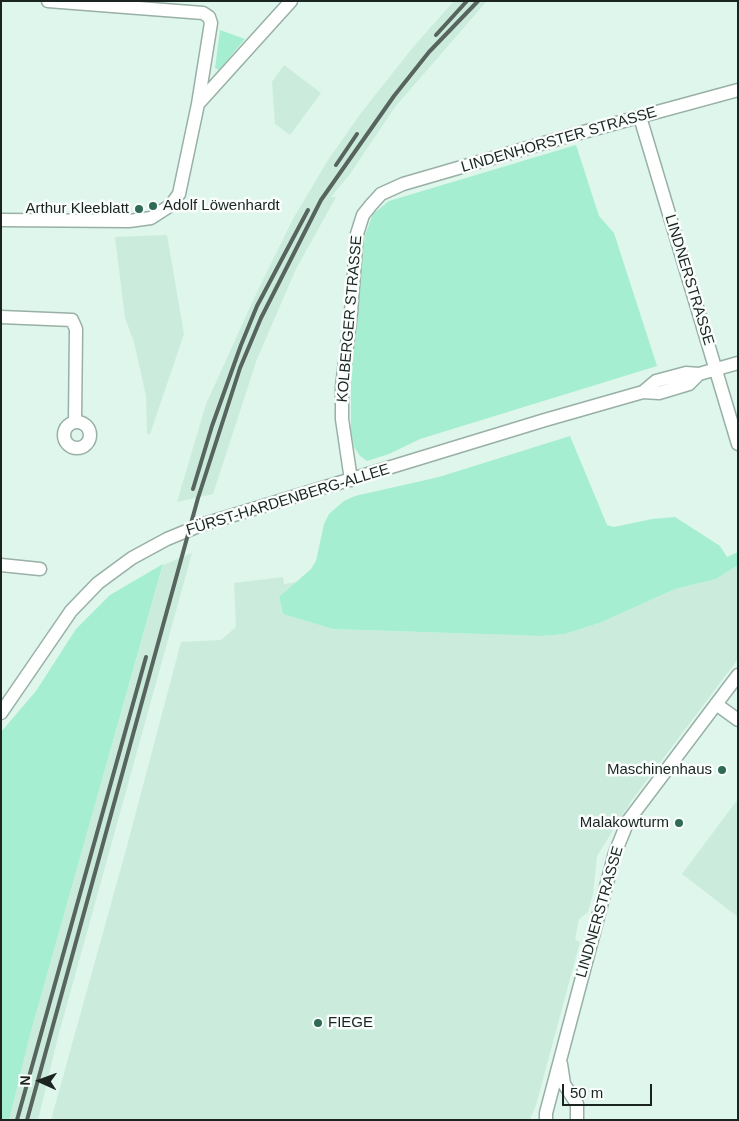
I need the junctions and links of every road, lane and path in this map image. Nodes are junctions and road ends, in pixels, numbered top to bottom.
1 (48, 1) edge
2 (291, 1) edge
3 (738, 90) edge
4 (198, 104) junction
5 (640, 117) junction
6 (381, 194) joint
7 (1, 220) edge
8 (1, 317) edge
9 (738, 363) edge
10 (715, 370) junction
11 (75, 422) dead end
12 (738, 444) edge
13 (351, 480) junction
14 (1, 565) edge
15 (40, 569) dead end
16 (738, 675) edge
17 (716, 704) junction
18 (1, 713) edge
19 (738, 720) edge
20 (560, 1059) junction
21 (546, 1120) edge
22 (577, 1120) edge

1 - 4 street
2 - 4 street
3 - 5 street, LINDENHORSTER STRASSE
4 - 7 street
5 - 6 street, LINDENHORSTER STRASSE
5 - 10 street, LINDNERSTRASSE
6 - 13 street, KOLBERGER STRASSE
8 - 11 street
9 - 10 street, FÜRST-HARDENBERG-ALLEE
10 - 12 street, LINDNERSTRASSE
10 - 13 street, FÜRST-HARDENBERG-ALLEE
13 - 18 street, FÜRST-HARDENBERG-ALLEE
14 - 15 street
16 - 17 street, LINDNERSTRASSE
17 - 19 street
17 - 20 street, LINDNERSTRASSE
20 - 21 street, LINDNERSTRASSE
20 - 22 street, LINDNERSTRASSE

